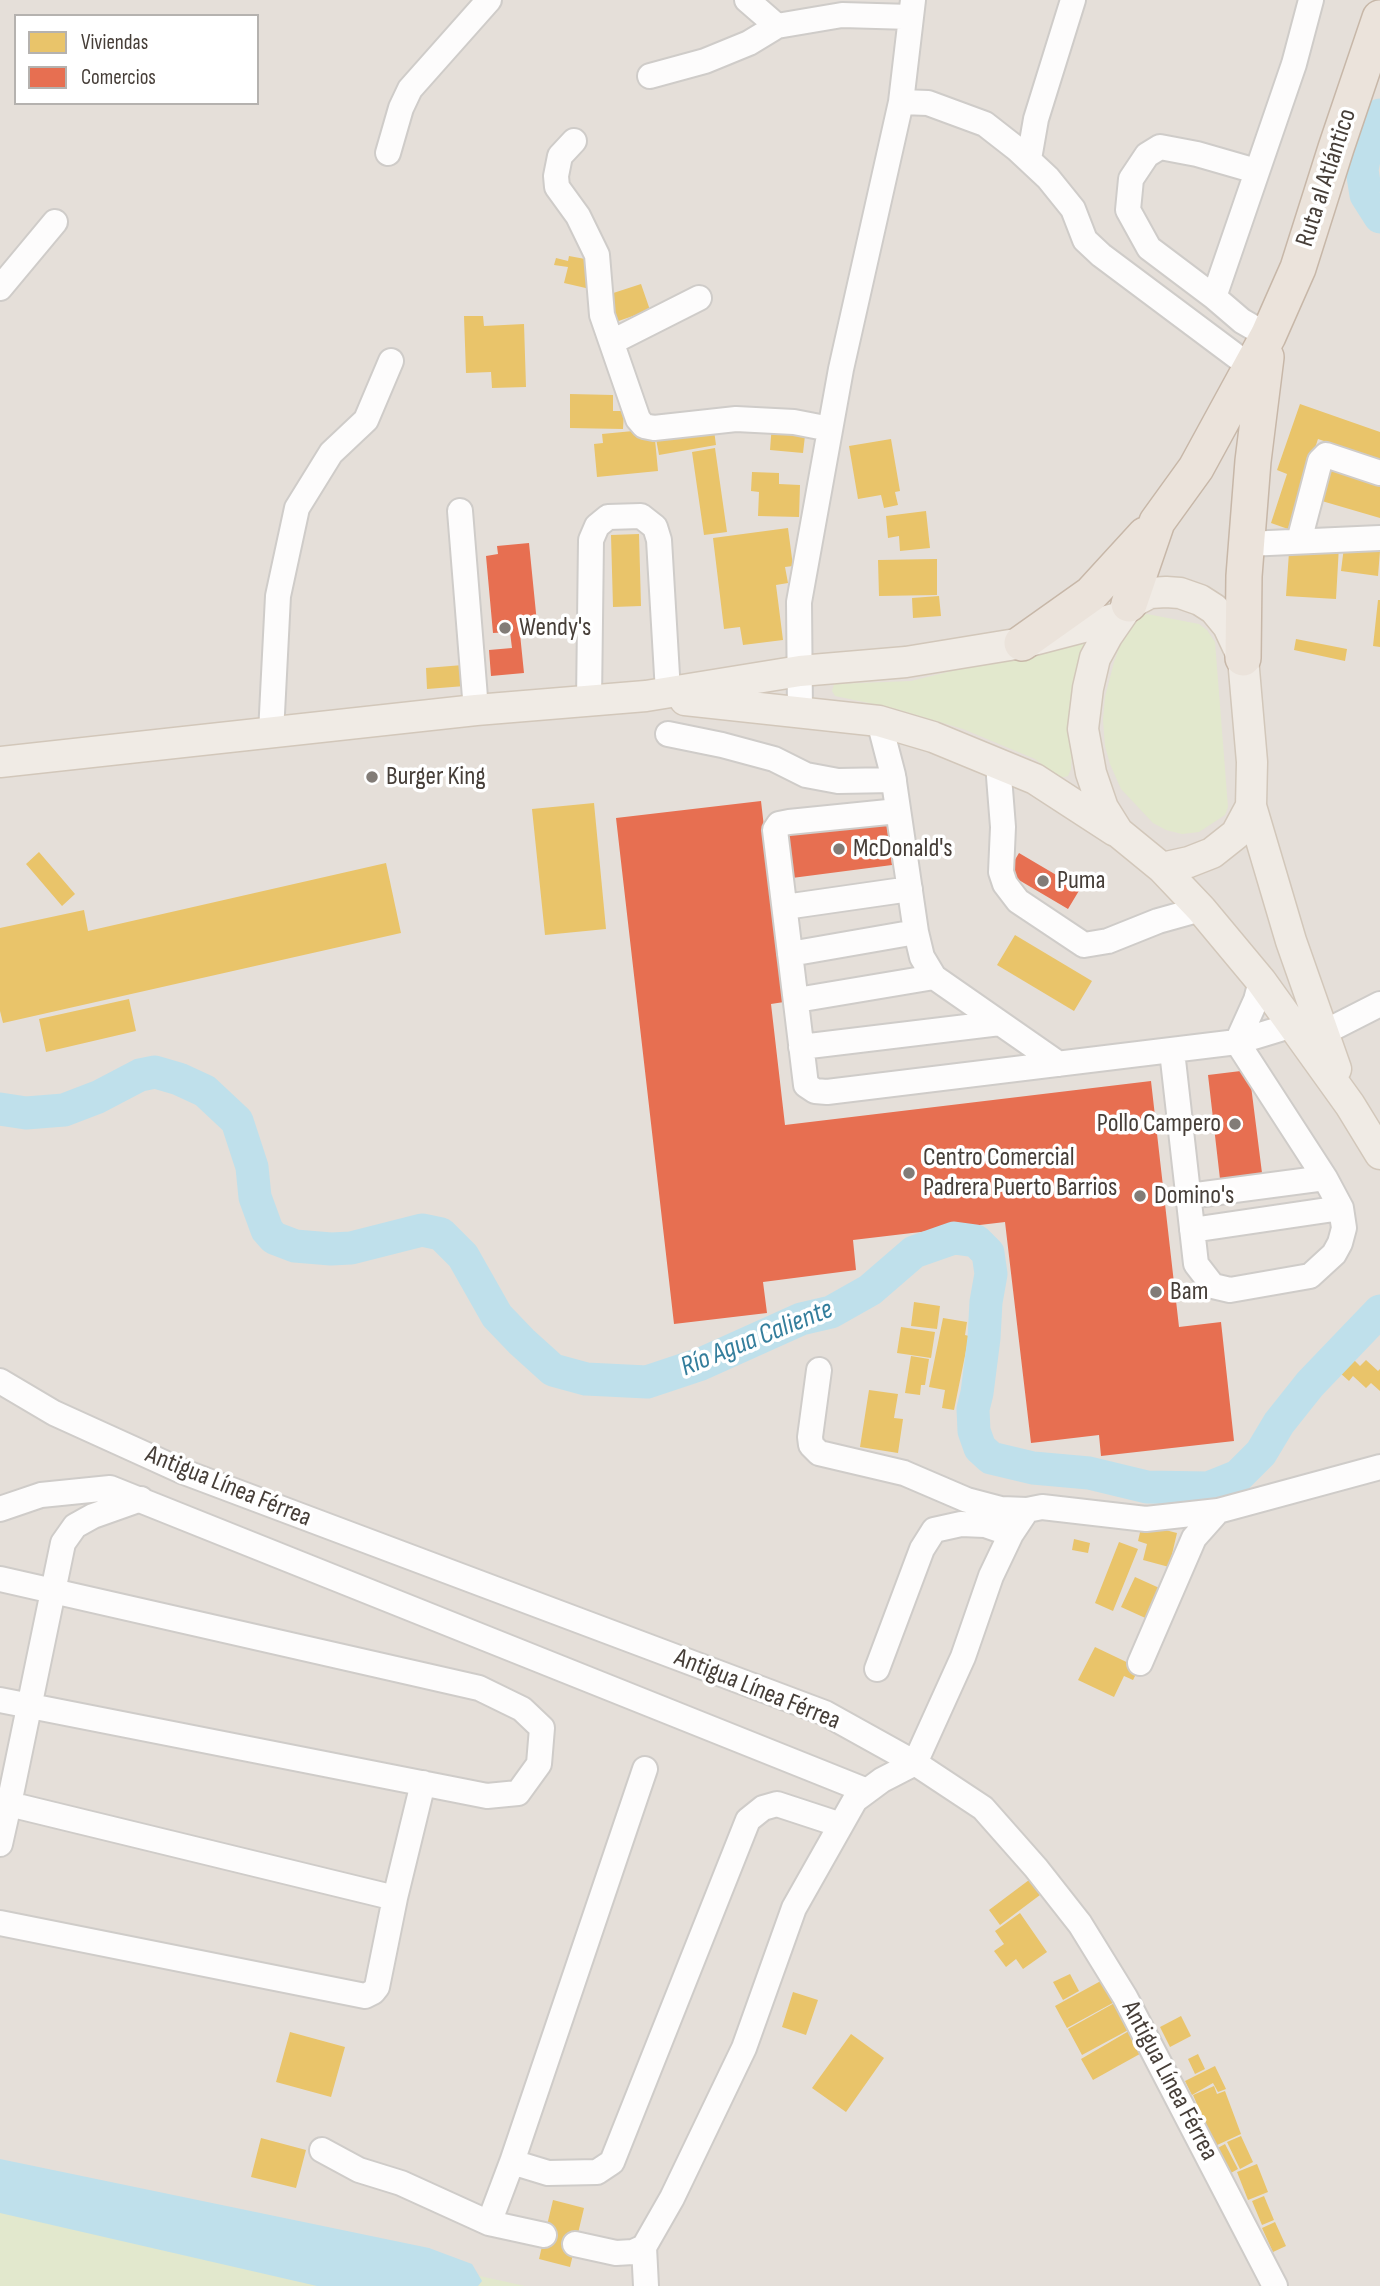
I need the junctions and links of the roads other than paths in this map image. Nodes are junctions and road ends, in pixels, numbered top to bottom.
1 (489, 0) edge
2 (747, 0) edge
3 (1073, 0) edge
4 (1311, 0) edge
5 (912, 8) edge
6 (1380, 19) edge
7 (777, 26) junction
8 (650, 76) dead end
9 (901, 102) junction
10 (574, 141) dead end
11 (388, 153) dead end
12 (1029, 159) junction
13 (1256, 170) junction
14 (55, 222) dead end
15 (0, 288) edge
16 (1214, 297) junction
17 (699, 298) dead end
18 (1268, 336) junction
19 (612, 342) junction
20 (391, 361) dead end
21 (1252, 368) junction
22 (830, 429) junction
23 (1380, 473) edge
24 (460, 512) dead end
25 (1157, 522) junction
26 (1380, 538) edge
27 (1299, 541) junction
28 (1247, 544) junction
29 (1124, 611) junction
30 (1022, 643) junction
31 (1243, 658) junction
32 (800, 671) junction
33 (657, 694) junction
34 (589, 701) junction
35 (476, 710) junction
36 (800, 712) junction
37 (879, 722) junction
38 (271, 733) junction
39 (668, 734) dead end
40 (0, 762) edge
41 (998, 764) junction
42 (894, 780) junction
43 (1251, 806) junction
44 (898, 811) junction
45 (1118, 832) junction
46 (1162, 868) junction
47 (910, 889) junction
48 (785, 907) junction
49 (1201, 909) junction
50 (916, 932) junction
51 (790, 954) junction
52 (934, 977) junction
53 (1261, 981) junction
54 (797, 1000) junction
55 (1380, 1004) edge
56 (1000, 1023) junction
57 (1293, 1025) junction
58 (1324, 1033) junction
59 (1237, 1042) junction
60 (801, 1047) junction
61 (1172, 1051) junction
62 (1059, 1064) junction
63 (1350, 1105) junction
64 (1380, 1154) edge
65 (1325, 1178) junction
66 (1189, 1196) junction
67 (1340, 1208) junction
68 (1192, 1230) junction
69 (819, 1370) dead end
70 (0, 1381) edge
71 (1380, 1467) edge
72 (141, 1499) junction
73 (0, 1508) edge
74 (1027, 1510) junction
75 (1218, 1511) junction
76 (1011, 1534) junction
77 (0, 1578) edge
78 (52, 1592) junction
79 (1140, 1663) dead end
80 (877, 1669) dead end
81 (0, 1700) edge
82 (29, 1706) junction
83 (915, 1763) junction
84 (645, 1769) dead end
85 (422, 1783) junction
86 (867, 1791) junction
87 (5, 1803) edge
88 (841, 1825) junction
89 (0, 1844) edge
90 (396, 1898) junction
91 (0, 1923) edge
92 (322, 2150) dead end
93 (512, 2162) junction
94 (489, 2224) junction
95 (544, 2235) dead end
96 (575, 2244) dead end
97 (644, 2247) junction
98 (646, 2286) edge
99 (1275, 2286) edge

1 - 11 street
2 - 7 street
3 - 12 street
4 - 13 street
5 - 7 street
5 - 9 street
6 - 18 highway, Ruta al Atlántico
7 - 8 street
9 - 12 street
9 - 22 street
10 - 19 street
12 - 21 street
13 - 16 street
13 - 16 street
14 - 15 street
16 - 18 street
17 - 19 street
18 - 21 highway, Ruta al Atlántico
18 - 28 highway, Ruta al Atlántico
19 - 22 street
20 - 38 street
21 - 25 highway, Ruta al Atlántico
22 - 32 street
23 - 27 street
24 - 35 street
25 - 29 highway, Ruta al Atlántico
25 - 30 highway
26 - 27 street
27 - 28 street
28 - 31 highway, Ruta al Atlántico
29 - 30 main road
29 - 31 main road
29 - 45 main road
30 - 32 main road
31 - 43 main road
32 - 33 main road
32 - 36 street
33 - 34 main road
33 - 34 street
33 - 36 main road
34 - 35 main road
35 - 38 main road
36 - 37 main road
37 - 41 main road
37 - 42 street
38 - 40 main road
39 - 42 street
41 - 45 main road
41 - 49 street
42 - 44 street
43 - 46 main road
43 - 58 main road
44 - 47 street
44 - 48 street
45 - 46 main road
46 - 49 main road
47 - 48 street
47 - 50 street
48 - 51 street
49 - 53 main road
50 - 51 street
50 - 52 street
51 - 54 street
52 - 54 street
52 - 56 street
53 - 57 main road
53 - 59 street
54 - 60 street
55 - 58 street
56 - 60 street
56 - 62 street
57 - 59 street
57 - 63 main road
58 - 63 main road
59 - 61 street
59 - 65 street
60 - 62 street
61 - 62 street
61 - 66 street
63 - 64 main road
65 - 66 street
65 - 67 street
66 - 68 street
67 - 68 street
67 - 68 street
69 - 74 street
70 - 83 street, Antigua Línea Férrea
71 - 75 street
72 - 73 street
72 - 78 street
72 - 86 street
74 - 75 street
74 - 76 street
75 - 79 street
76 - 80 street
76 - 83 street
77 - 78 street
78 - 82 street
78 - 85 street
81 - 82 street
82 - 85 street
82 - 87 street
83 - 86 street
83 - 99 street, Antigua Línea Férrea
84 - 93 street
85 - 90 street
86 - 88 street
87 - 89 street
87 - 90 street
88 - 93 street
88 - 97 street
90 - 91 street
92 - 94 street
93 - 94 street
94 - 95 street
96 - 97 street
97 - 98 street

